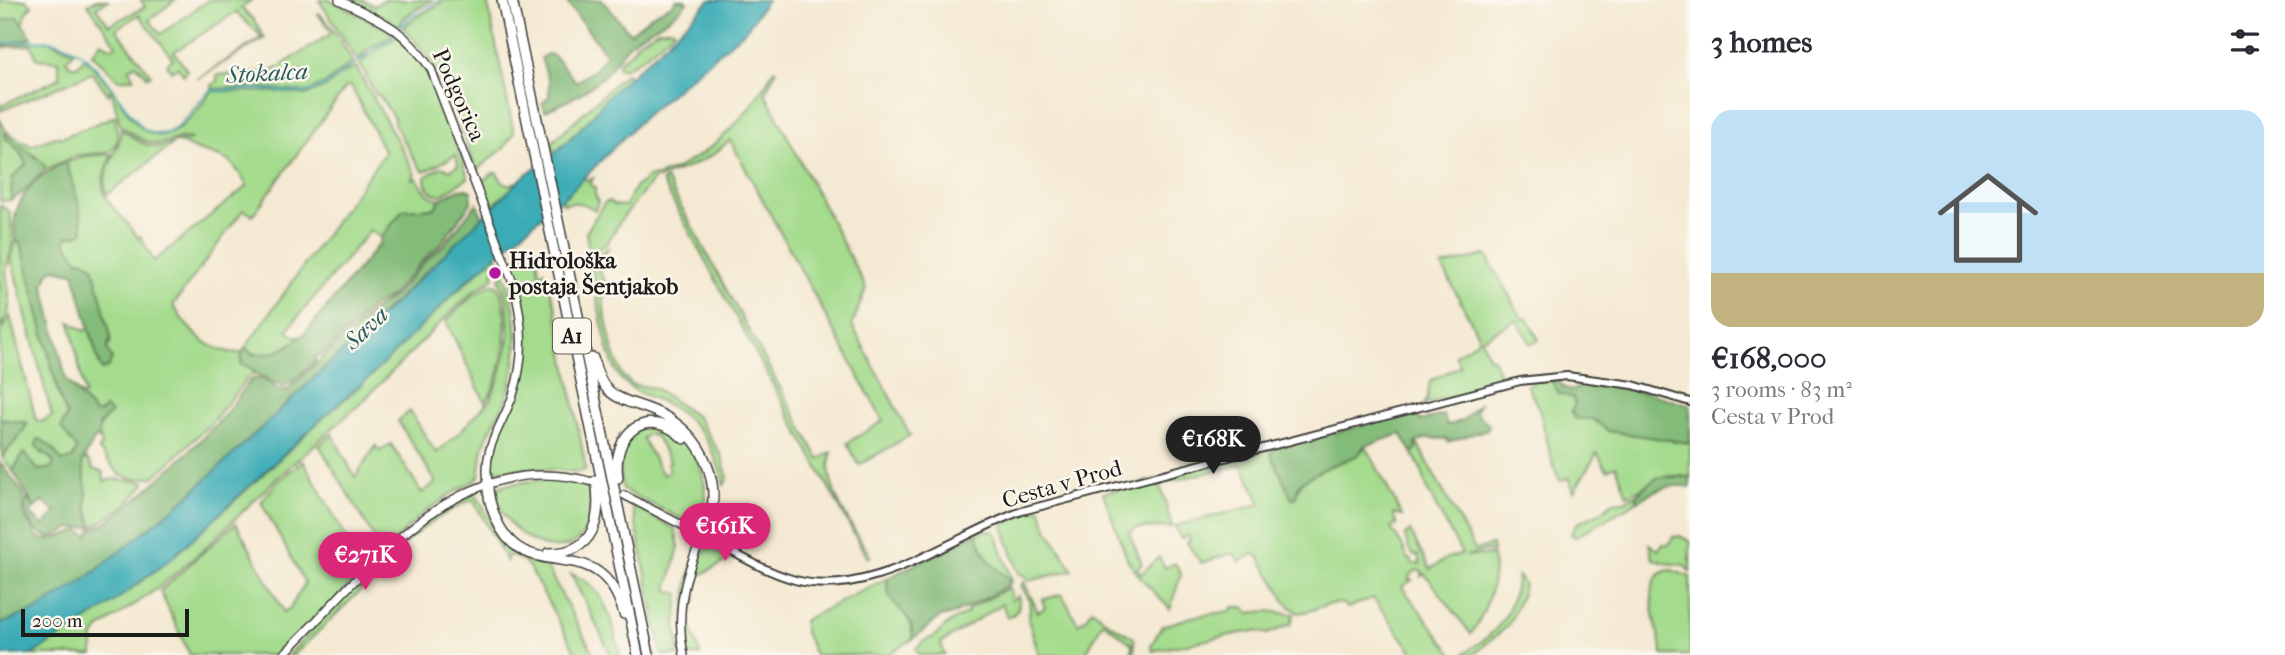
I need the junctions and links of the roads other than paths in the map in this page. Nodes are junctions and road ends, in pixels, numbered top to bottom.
1 (339, 0) edge
2 (502, 0) edge
3 (512, 0) edge
4 (573, 290) junction
5 (1690, 402) edge
6 (595, 447) junction
7 (488, 482) junction
8 (593, 482) dead end
9 (624, 495) dead end
10 (618, 508) junction
11 (703, 537) junction
12 (638, 653) edge
13 (283, 655) edge
14 (649, 655) edge
15 (684, 655) edge

1 - 7 main road, Podgorica
2 - 6 highway, A1
3 - 4 highway, A1
4 - 10 highway, A1
4 - 11 highway
5 - 11 street, Cesta v Prod
6 - 7 highway
6 - 12 highway, A1
7 - 8 main road
7 - 12 highway
7 - 13 main road
9 - 11 main road
10 - 11 highway
10 - 14 highway, A1
11 - 15 main road

